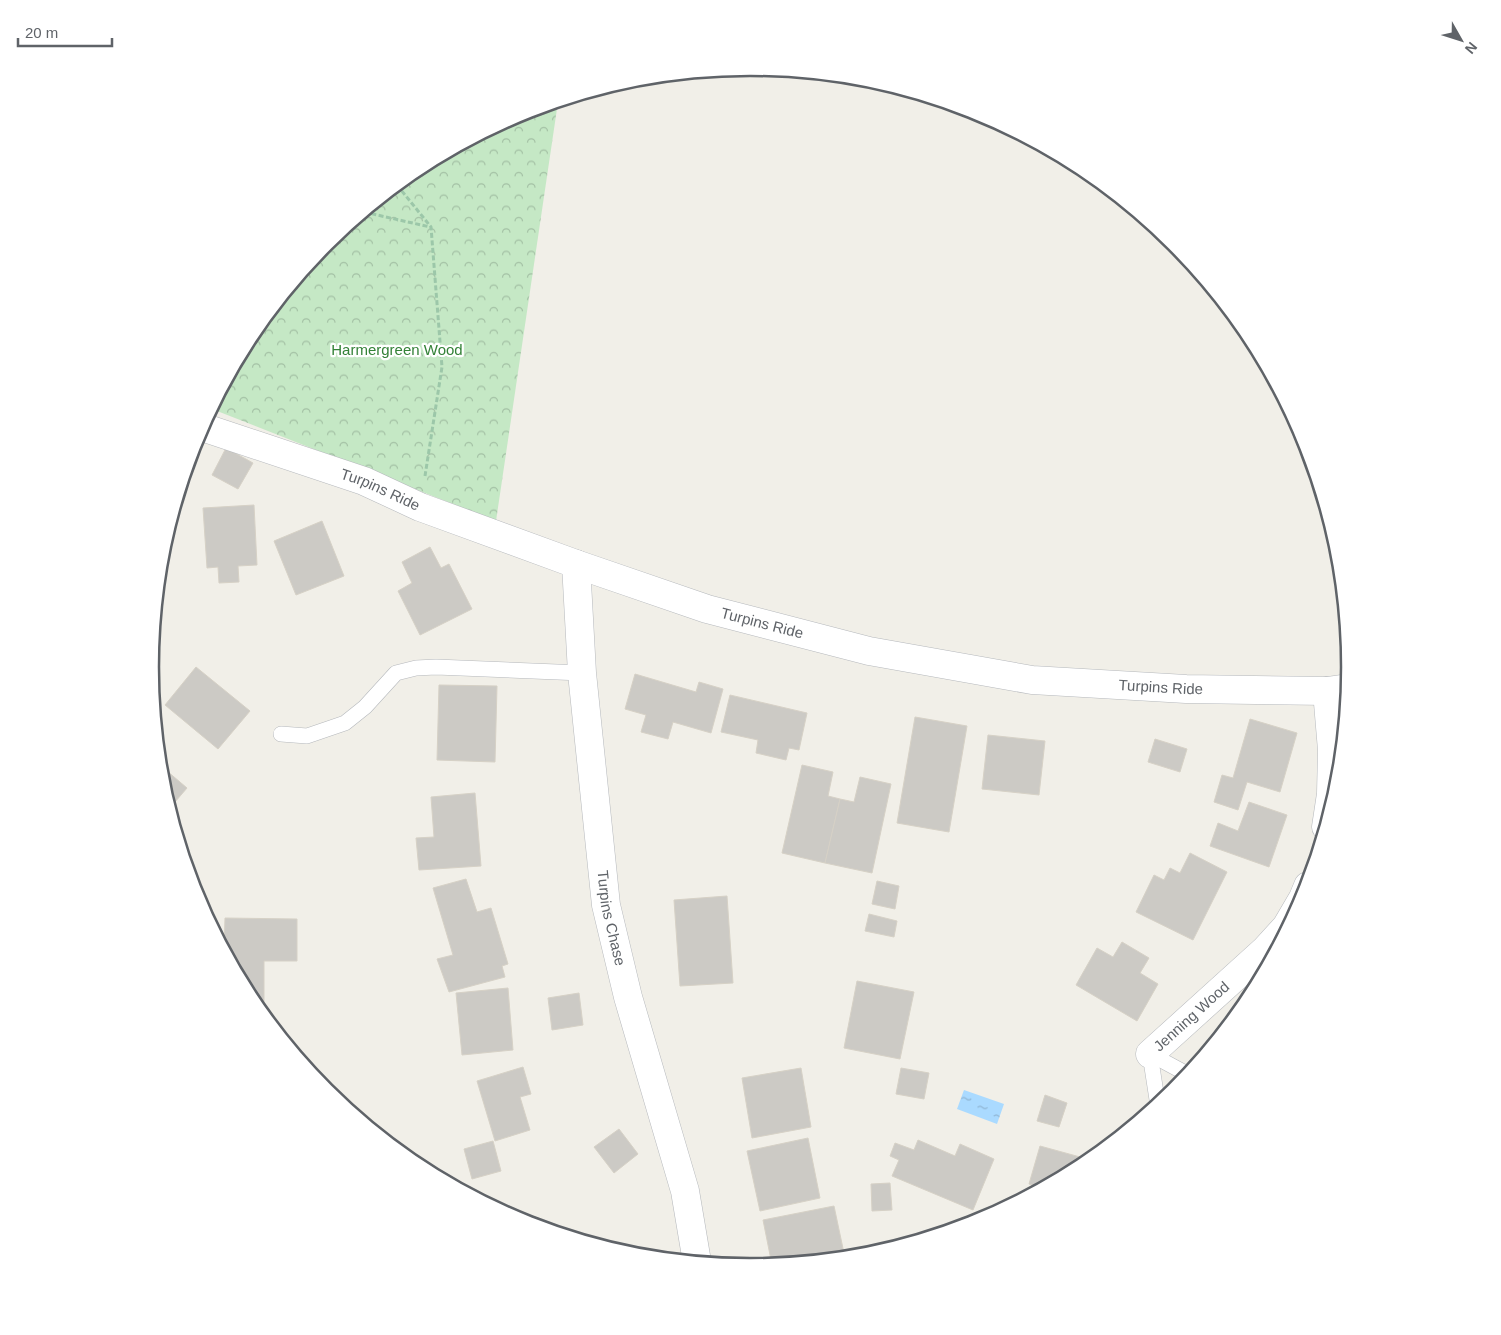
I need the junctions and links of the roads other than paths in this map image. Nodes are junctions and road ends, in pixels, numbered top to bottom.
1 (209, 429) edge
2 (576, 564) junction
3 (582, 673) junction
4 (1338, 690) edge
5 (281, 734) dead end
6 (1331, 779) edge
7 (1277, 937) edge
8 (1150, 1054) junction
9 (1182, 1071) edge
10 (1157, 1097) edge
11 (696, 1256) edge

1 - 2 street, Turpins Ride
2 - 3 street, Turpins Chase
2 - 4 street, Turpins Ride
3 - 5 lane
3 - 11 street, Turpins Chase
4 - 6 street
7 - 8 street, Jenning Wood
8 - 9 lane
8 - 10 lane

